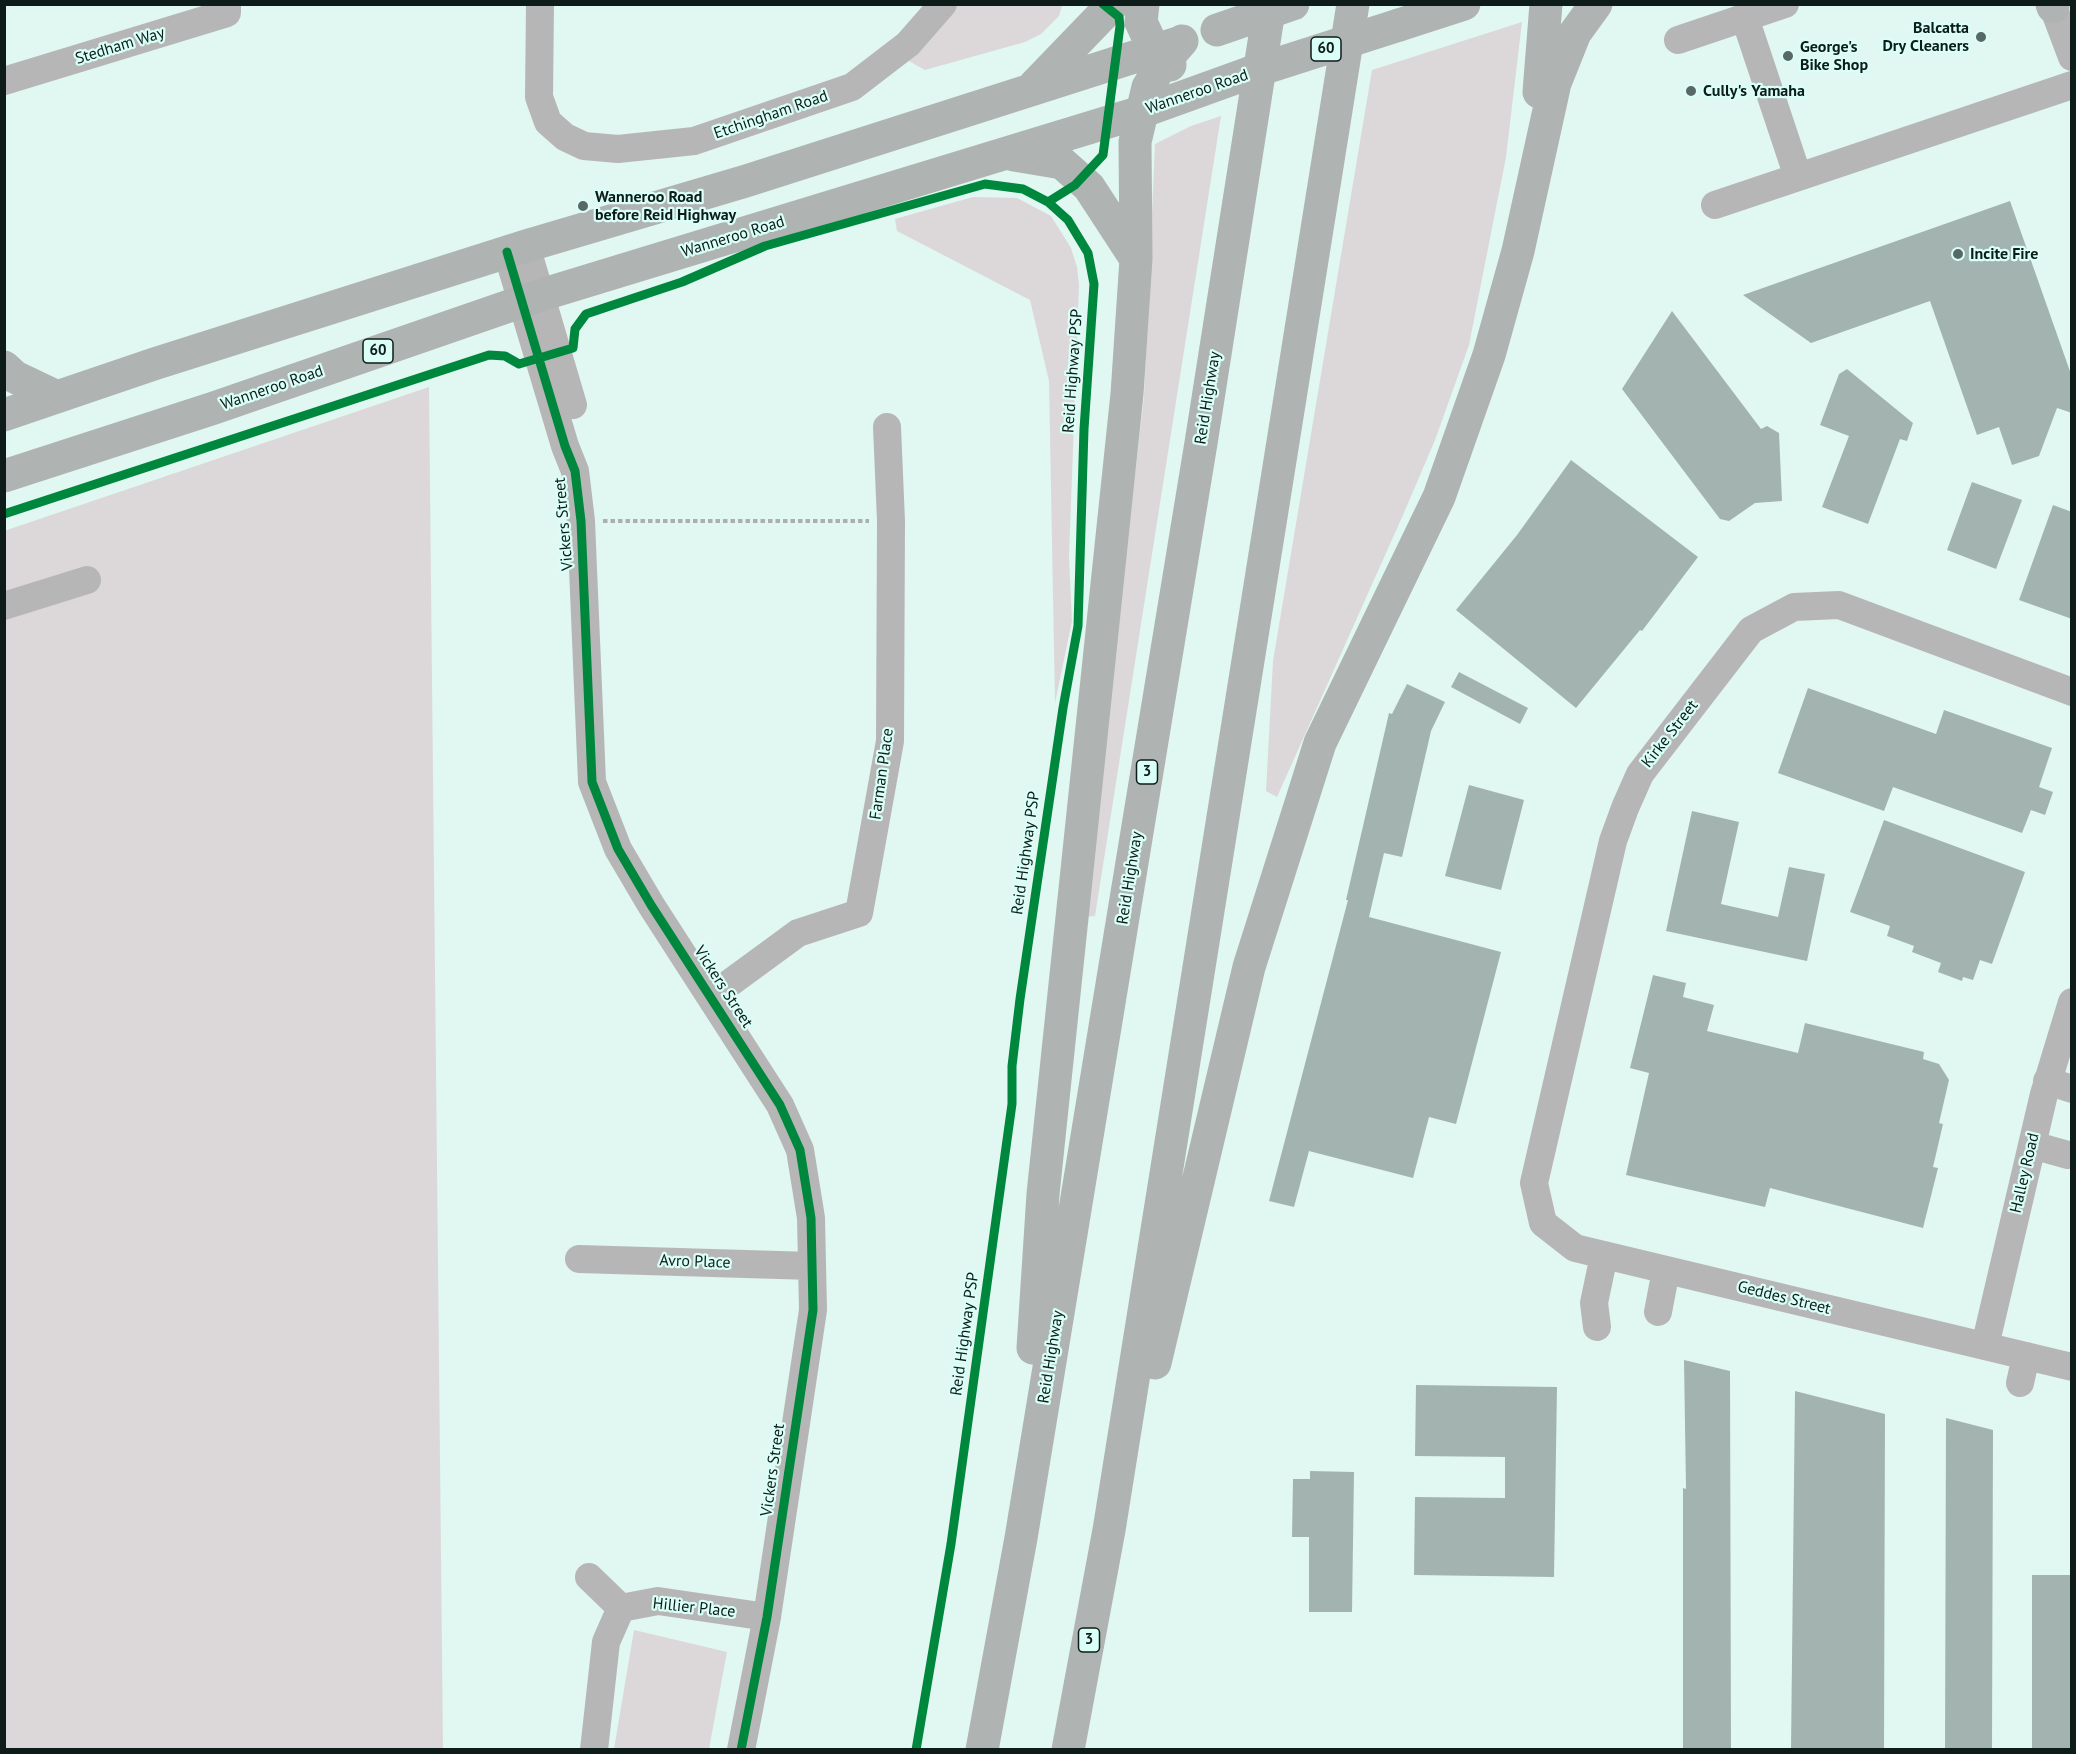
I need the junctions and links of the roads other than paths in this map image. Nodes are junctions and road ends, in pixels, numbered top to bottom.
1 (227, 4) edge
2 (540, 4) edge
3 (943, 4) edge
4 (1113, 4) edge
5 (1143, 4) edge
6 (1270, 4) edge
7 (1293, 4) edge
8 (1353, 4) edge
9 (1464, 4) edge
10 (1546, 4) edge
11 (1596, 4) edge
12 (1785, 4) edge
13 (2059, 10) edge
14 (1745, 18) junction
15 (1678, 40) dead end
16 (1167, 52) junction
17 (2072, 57) edge
18 (4, 81) edge
19 (1214, 81) junction
20 (2072, 85) edge
21 (1028, 91) junction
22 (1142, 112) junction
23 (1006, 154) junction
24 (1798, 177) junction
25 (1715, 205) dead end
26 (517, 249) junction
27 (1518, 251) junction
28 (1136, 259) junction
29 (532, 298) junction
30 (4, 367) edge
31 (57, 397) junction
32 (4, 415) edge
33 (887, 427) dead end
34 (6, 468) edge
35 (87, 579) dead end
36 (4, 606) edge
37 (2072, 692) edge
38 (712, 996) junction
39 (2072, 1002) edge
40 (2065, 1040) edge
41 (2059, 1085) edge
42 (2032, 1145) junction
43 (2068, 1155) dead end
44 (1534, 1183) joint
45 (579, 1259) dead end
46 (812, 1266) junction
47 (1666, 1270) junction
48 (1658, 1312) dead end
49 (1985, 1346) junction
50 (2026, 1356) junction
51 (2072, 1367) edge
52 (2020, 1383) dead end
53 (1109, 1530) junction
54 (1021, 1538) junction
55 (589, 1577) dead end
56 (621, 1608) junction
57 (767, 1617) junction
58 (594, 1749) edge
59 (741, 1749) edge
60 (982, 1749) edge
61 (1068, 1749) edge

1 - 18 street, Stedham Way
2 - 3 street, Etchingham Road
4 - 21 highway
5 - 16 highway
6 - 54 highway, Reid Highway / 3
7 - 16 highway, bridge
8 - 53 highway, 3
9 - 19 highway, Wanneroo Road / 60, bridge
10 - 27 highway
11 - 27 highway
12 - 14 street
13 - 17 street
14 - 15 street
14 - 24 street
16 - 19 highway
16 - 21 highway
16 - 22 highway
19 - 22 highway, Wanneroo Road / 60
20 - 24 street
21 - 26 highway
22 - 23 highway, Wanneroo Road / 60
22 - 28 highway
23 - 28 highway
23 - 29 highway, Wanneroo Road / 60
24 - 25 street
26 - 29 street, Vickers Street
26 - 31 highway
27 - 53 highway
28 - 54 highway
29 - 34 highway, Wanneroo Road / 60
29 - 38 street, Vickers Street
30 - 31 highway
31 - 32 highway
33 - 38 street, Farman Place
35 - 36 street
37 - 44 street, Kirke Street
38 - 46 street, Vickers Street
39 - 40 street, Halley Road
40 - 41 street, Halley Road
41 - 42 street, Halley Road
42 - 43 street
42 - 49 street, Halley Road
44 - 47 street, Geddes Street
45 - 46 street, Avro Place
46 - 57 street, Vickers Street
47 - 48 street
47 - 49 street, Geddes Street
49 - 50 street, Geddes Street
50 - 51 street, Geddes Street
50 - 52 street
53 - 61 highway, 3
54 - 60 highway, Reid Highway / 3
55 - 56 street
56 - 57 street, Hillier Place
56 - 58 street
57 - 59 street, Vickers Street

